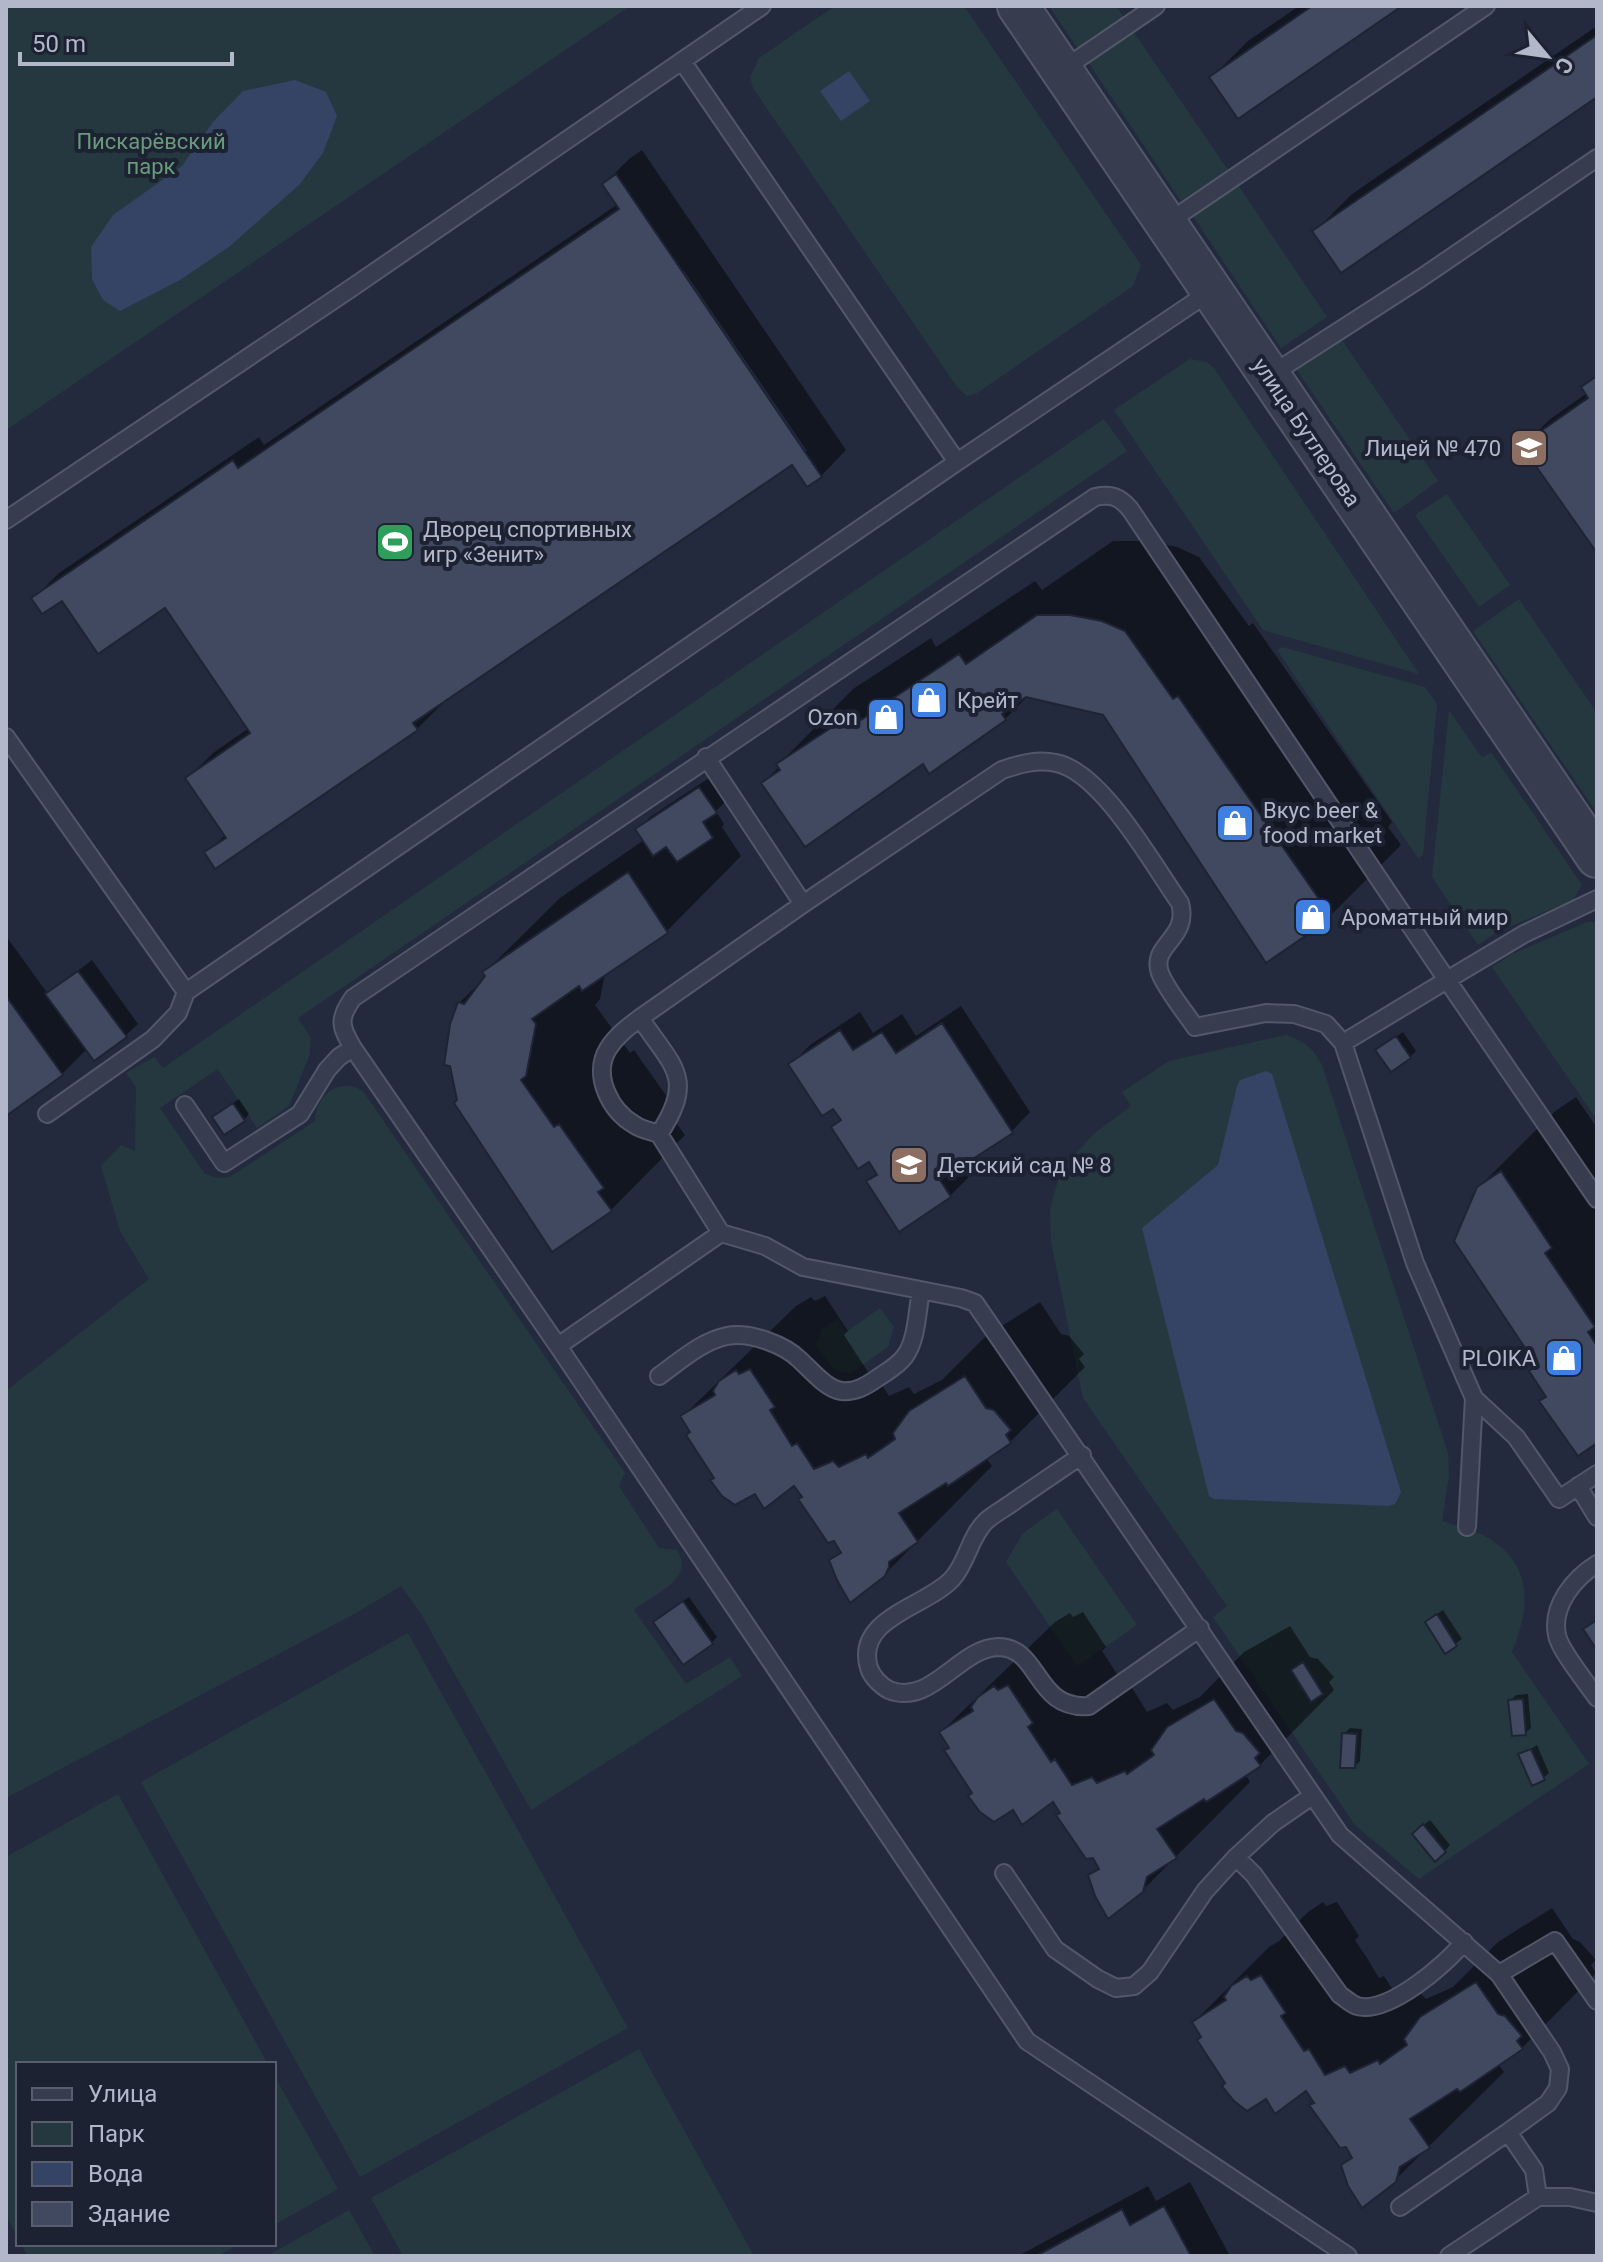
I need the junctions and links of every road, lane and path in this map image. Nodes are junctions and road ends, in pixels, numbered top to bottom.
1 (762, 6) edge
2 (1018, 6) edge
3 (1156, 6) edge
4 (1486, 6) edge
5 (682, 61) junction
6 (1062, 70) junction
7 (1597, 158) edge
8 (1166, 223) junction
9 (1211, 291) junction
10 (1269, 376) junction
11 (957, 462) junction
12 (6, 520) edge
13 (6, 737) edge
14 (706, 757) junction
15 (1597, 857) edge
16 (1597, 899) edge
17 (803, 904) junction
18 (1447, 980) junction
19 (186, 992) junction
20 (640, 1018) junction
21 (1343, 1043) junction
22 (353, 1048) junction
23 (185, 1105) dead end
24 (47, 1114) dead end
25 (659, 1134) junction
26 (1597, 1199) edge
27 (721, 1233) junction
28 (921, 1291) junction
29 (558, 1346) junction
30 (659, 1376) dead end
31 (1474, 1398) junction
32 (1082, 1455) junction
33 (1597, 1474) edge
34 (1578, 1486) junction
35 (1597, 1517) edge
36 (1467, 1527) dead end
37 (1597, 1564) edge
38 (1200, 1628) junction
39 (1597, 1698) edge
40 (1312, 1796) junction
41 (1236, 1857) junction
42 (1004, 1873) dead end
43 (1464, 1942) junction
44 (1499, 1974) junction
45 (1597, 2001) edge
46 (1508, 2132) junction
47 (1538, 2197) junction
48 (1597, 2203) edge
49 (1400, 2207) dead end
50 (1348, 2256) edge
51 (1449, 2256) edge

1 - 5 lane
2 - 6 street, улица Бутлерова
3 - 6 lane
4 - 8 lane
5 - 11 lane
5 - 12 lane
6 - 8 street, улица Бутлерова
7 - 10 lane
8 - 9 street, улица Бутлерова
9 - 10 street, улица Бутлерова
9 - 11 lane
10 - 15 street, улица Бутлерова
11 - 19 lane
13 - 19 lane
14 - 17 lane
14 - 18 lane
14 - 22 lane
16 - 18 lane
17 - 20 lane
17 - 21 lane
18 - 21 lane
18 - 26 lane
19 - 24 lane
20 - 25 lane
20 - 25 lane
21 - 31 lane
22 - 23 lane
22 - 29 lane
25 - 27 lane
27 - 28 lane
27 - 29 lane
28 - 30 lane
28 - 32 lane
29 - 50 lane
31 - 34 lane
31 - 36 lane
32 - 38 lane
32 - 38 lane
33 - 34 lane
34 - 35 lane
37 - 39 lane
38 - 40 lane
40 - 41 lane
40 - 43 lane
41 - 42 lane
41 - 43 lane
43 - 44 lane
44 - 45 lane
44 - 46 lane
46 - 47 lane
46 - 49 lane
47 - 48 lane
47 - 51 lane

